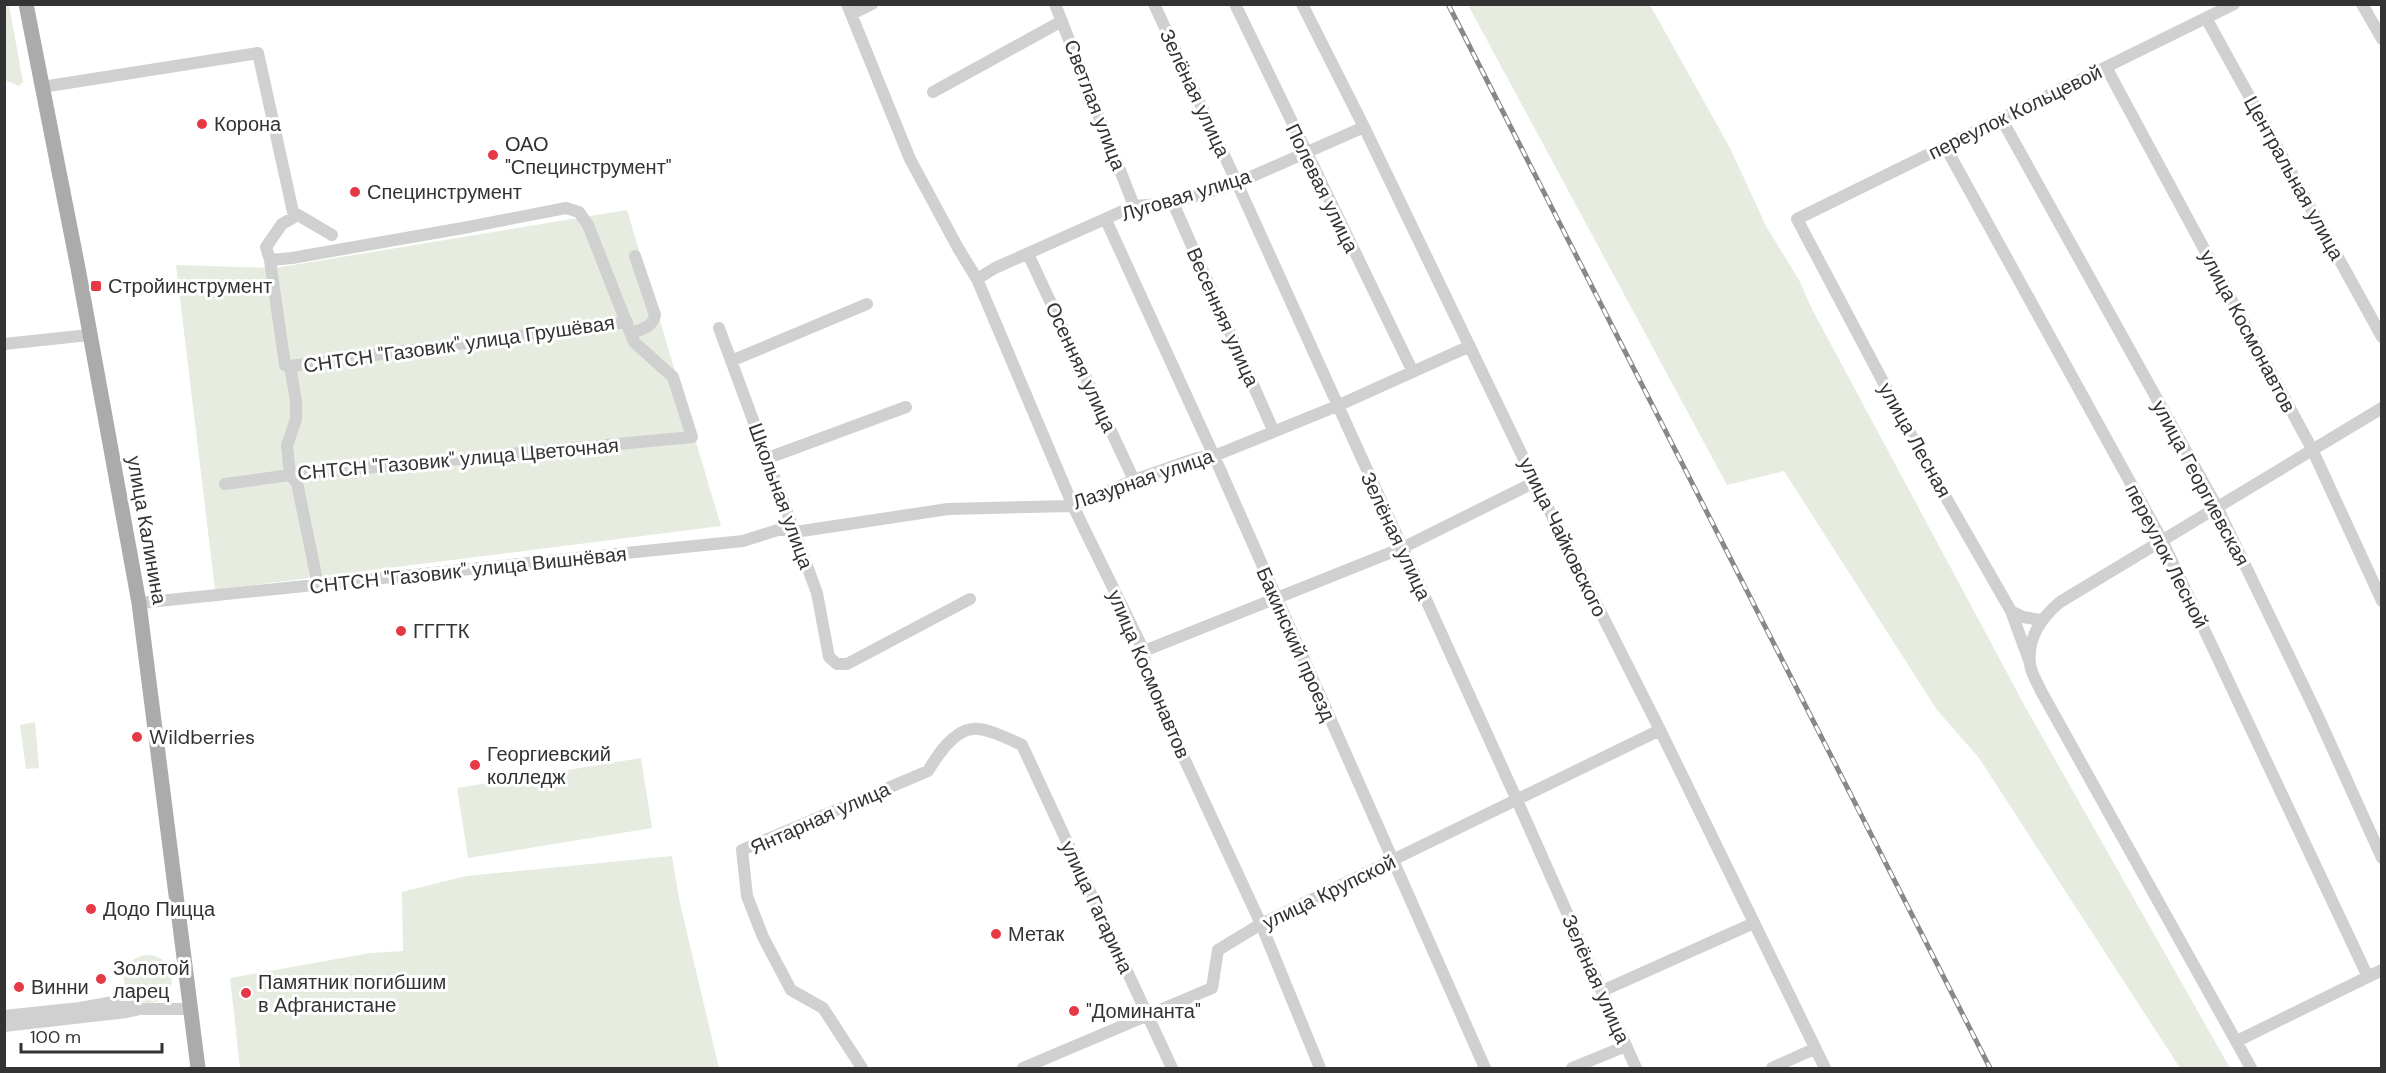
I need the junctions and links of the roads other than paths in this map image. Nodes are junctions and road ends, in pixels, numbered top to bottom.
1 (26, 4) edge
2 (872, 4) edge
3 (1055, 4) edge
4 (1154, 4) edge
5 (1235, 4) edge
6 (1302, 4) edge
7 (2234, 4) edge
8 (2362, 4) edge
9 (850, 9) edge
10 (2206, 18) junction
11 (1062, 21) junction
12 (2382, 39) edge
13 (2106, 67) junction
14 (42, 87) junction
15 (933, 92) dead end
16 (2001, 118) junction
17 (1364, 127) junction
18 (1945, 146) junction
19 (1305, 153) junction
20 (1237, 183) junction
21 (1173, 203) junction
22 (1134, 206) junction
23 (298, 215) junction
24 (1797, 219) joint
25 (1106, 220) junction
26 (332, 235) dead end
27 (1028, 254) junction
28 (635, 256) dead end
29 (270, 260) junction
30 (977, 279) junction
31 (867, 304) dead end
32 (629, 327) junction
33 (719, 328) dead end
34 (89, 335) junction
35 (2382, 337) edge
36 (4, 344) edge
37 (1470, 346) junction
38 (731, 361) junction
39 (290, 366) junction
40 (1412, 370) junction
41 (1336, 406) junction
42 (906, 407) dead end
43 (2382, 408) edge
44 (1273, 430) junction
45 (2312, 449) junction
46 (1214, 456) junction
47 (768, 458) junction
48 (290, 475) junction
49 (1134, 480) junction
50 (1535, 482) junction
51 (225, 484) dead end
52 (1073, 506) junction
53 (2217, 507) junction
54 (795, 532) junction
55 (2162, 540) junction
56 (1402, 548) junction
57 (318, 585) junction
58 (1276, 598) junction
59 (970, 599) dead end
60 (2382, 601) edge
61 (139, 603) junction
62 (2012, 611) junction
63 (2041, 620) junction
64 (1144, 651) junction
65 (2030, 663) junction
66 (1660, 730) junction
67 (1022, 745) joint
68 (1516, 798) junction
69 (2382, 858) edge
70 (1392, 861) junction
71 (1754, 923) junction
72 (1261, 924) junction
73 (2382, 970) edge
74 (2368, 977) junction
75 (1602, 991) junction
76 (140, 1009) junction
77 (190, 1009) junction
78 (1149, 1015) junction
79 (4, 1016) edge
80 (4, 1026) edge
81 (2237, 1041) junction
82 (1626, 1046) junction
83 (1814, 1049) junction
84 (198, 1068) edge
85 (862, 1068) edge
86 (1023, 1068) edge
87 (1172, 1068) edge
88 (1320, 1068) edge
89 (1485, 1068) edge
90 (1572, 1068) edge
91 (1636, 1068) edge
92 (1772, 1068) edge
93 (1825, 1068) edge
94 (2251, 1068) edge

1 - 14 main road, улица Калинина
2 - 9 street
3 - 11 street, Светлая улица
4 - 20 street, Зелёная улица
5 - 19 street, Полевая улица
6 - 17 street, улица Чайковского
7 - 10 street, переулок Кольцевой
8 - 12 street
9 - 30 street, улица Космонавтов
10 - 13 street, переулок Кольцевой
10 - 35 street, Центральная улица
11 - 15 street
11 - 22 street, Светлая улица
13 - 16 street, переулок Кольцевой
13 - 45 street, улица Космонавтов
14 - 23 street
14 - 34 main road, улица Калинина
16 - 18 street, переулок Кольцевой
16 - 53 street, улица Георгиевская
17 - 19 street, Луговая улица
17 - 37 street, улица Чайковского
18 - 24 street, переулок Кольцевой
18 - 55 street, переулок Лесной
19 - 20 street, Луговая улица
19 - 40 street, Полевая улица
20 - 21 street, Луговая улица
20 - 41 street, Зелёная улица
21 - 22 street, Луговая улица
21 - 44 street, Весенняя улица
22 - 25 street, Луговая улица
23 - 26 street
23 - 29 street
24 - 62 street, улица Лесная
25 - 27 street, Луговая улица
25 - 46 street, Бакинский проезд
27 - 30 street, Луговая улица
27 - 49 street, Осенняя улица
28 - 32 street
29 - 32 street
29 - 39 street
30 - 52 street, улица Космонавтов
31 - 38 street
32 - 39 street, СНТСН "Газовик" улица Грушёвая
32 - 48 street, СНТСН "Газовик" улица Цветочная
33 - 38 street, Школьная улица
34 - 36 street
34 - 61 main road, улица Калинина
37 - 40 street, Лазурная улица
37 - 50 street, улица Чайковского
38 - 47 street, Школьная улица
39 - 48 street
40 - 41 street, Лазурная улица
41 - 44 street, Лазурная улица
41 - 56 street, Зелёная улица
42 - 47 street
43 - 45 street
44 - 46 street, Лазурная улица
45 - 53 street
45 - 60 street, улица Космонавтов
46 - 49 street, Лазурная улица
46 - 58 street, Бакинский проезд
47 - 54 street, Школьная улица
48 - 51 street, СНТСН "Газовик" улица Цветочная
48 - 57 street
49 - 52 street, Лазурная улица
50 - 56 street
50 - 66 street, улица Чайковского
52 - 54 street, Лазурная улица
52 - 64 street, улица Космонавтов
53 - 55 street
53 - 69 street, улица Георгиевская
54 - 57 street, СНТСН "Газовик" улица Вишнёвая
54 - 59 street, Школьная улица
55 - 63 street
55 - 74 street, переулок Лесной
56 - 58 street
56 - 68 street, Зелёная улица
57 - 61 street, СНТСН "Газовик" улица Вишнёвая
58 - 64 street
58 - 70 street, Бакинский проезд
61 - 77 main road, улица Калинина
62 - 63 street
62 - 65 street, улица Лесная
63 - 65 street
64 - 72 street, улица Космонавтов
65 - 81 street, улица Лесная
66 - 68 street, улица Крупской
66 - 71 street, улица Чайковского
67 - 78 street, улица Гагарина
67 - 85 street, Янтарная улица
68 - 70 street, улица Крупской
68 - 75 street, Зелёная улица
70 - 72 street, улица Крупской
70 - 89 street, Бакинский проезд
71 - 75 street
71 - 83 street, улица Чайковского
72 - 78 street, улица Крупской
72 - 88 street, улица Космонавтов
73 - 74 street
74 - 81 street
75 - 82 street, Зелёная улица
76 - 77 street
76 - 79 street
76 - 80 street
77 - 84 main road, улица Калинина
78 - 86 street, улица Крупской
78 - 87 street, улица Гагарина
81 - 94 street, улица Лесная
82 - 90 street
82 - 91 street, Зелёная улица
83 - 92 street
83 - 93 street, улица Чайковского

